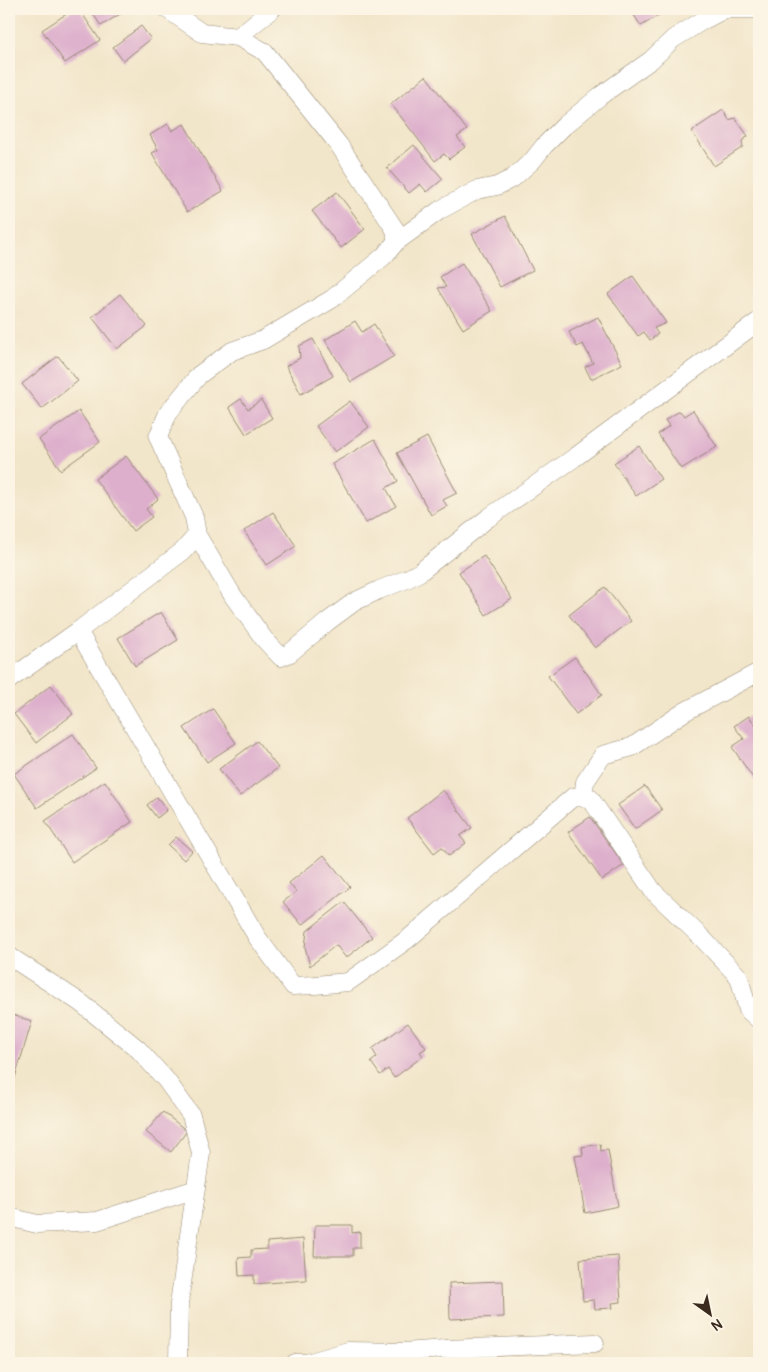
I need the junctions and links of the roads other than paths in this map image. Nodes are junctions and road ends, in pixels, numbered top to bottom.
1 (167, 9) edge
2 (272, 9) edge
3 (759, 9) edge
4 (238, 37) junction
5 (396, 242) junction
6 (759, 321) edge
7 (196, 535) junction
8 (78, 631) junction
9 (759, 672) edge
10 (9, 680) edge
11 (583, 798) junction
12 (9, 956) edge
13 (759, 1020) edge
14 (196, 1189) junction
15 (9, 1217) edge
16 (595, 1343) dead end
17 (178, 1363) edge
18 (296, 1363) edge

1 - 4 street
2 - 4 street
3 - 5 street
4 - 5 street
5 - 7 street
6 - 7 street
7 - 8 street
8 - 10 street
8 - 11 street
9 - 11 street
11 - 13 street
12 - 14 street
14 - 15 street
14 - 17 street
16 - 18 street

